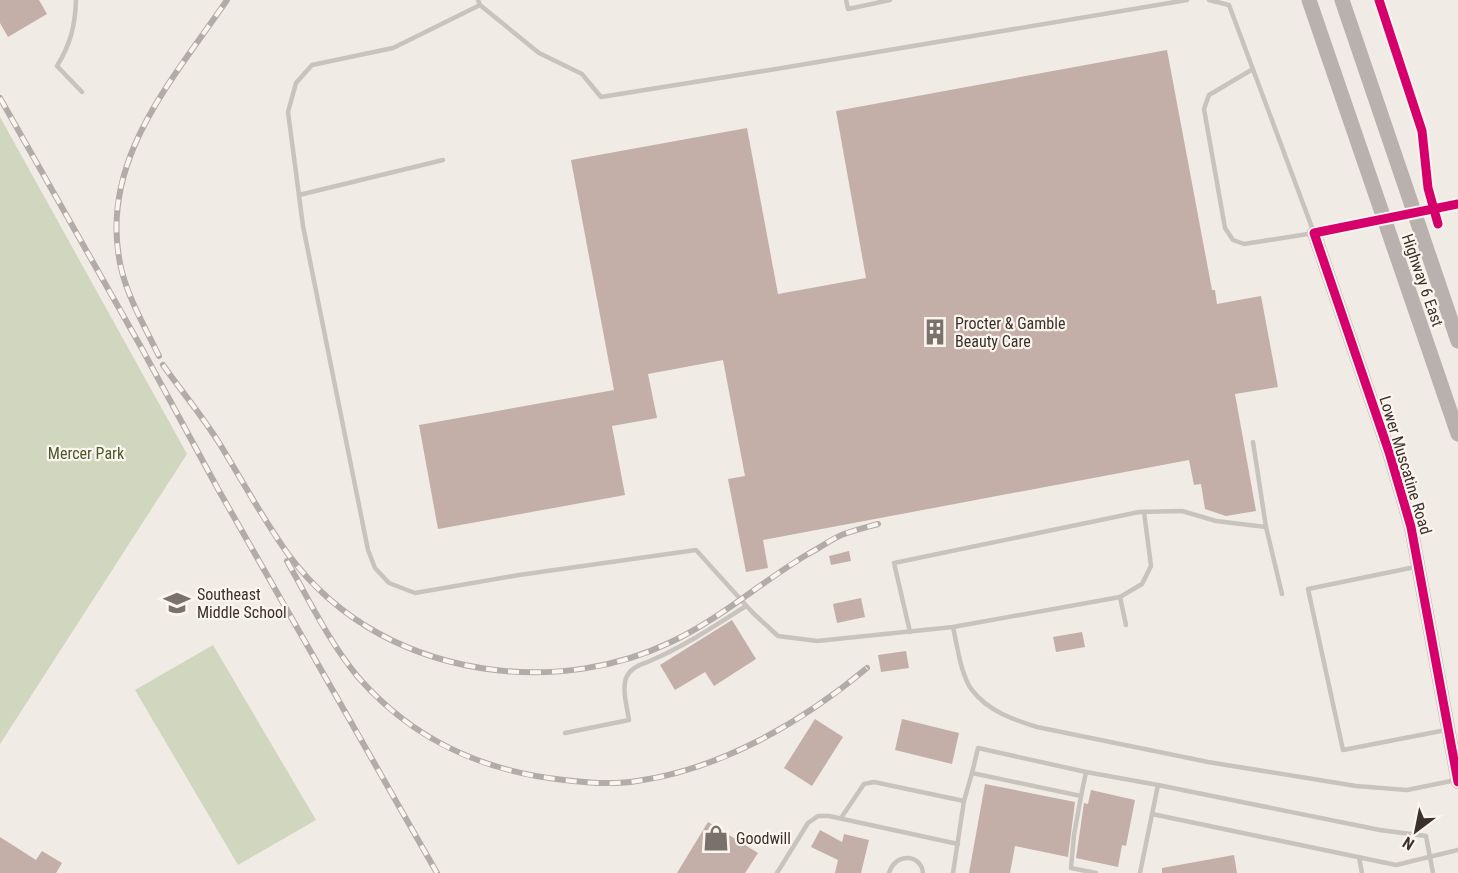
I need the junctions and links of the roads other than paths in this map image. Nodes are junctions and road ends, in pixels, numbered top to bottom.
1 (76, 0) edge
2 (846, 0) edge
3 (890, 0) edge
4 (1187, 0) edge
5 (1209, 0) edge
6 (1309, 0) edge
7 (1342, 0) edge
8 (1228, 2) edge
9 (479, 3) edge
10 (1253, 69) junction
11 (82, 92) dead end
12 (443, 160) dead end
13 (299, 195) junction
14 (1458, 204) edge
15 (1414, 213) junction
16 (1383, 220) junction
17 (1314, 233) junction
18 (1458, 340) edge
19 (1458, 434) edge
20 (1253, 442) dead end
21 (1144, 512) junction
22 (1266, 527) junction
23 (1418, 566) junction
24 (1282, 594) dead end
25 (1120, 597) junction
26 (746, 606) junction
27 (1126, 625) dead end
28 (953, 627) junction
29 (910, 632) junction
30 (1448, 730) junction
31 (565, 733) dead end
32 (1086, 772) junction
33 (972, 773) junction
34 (1458, 781) edge
35 (1158, 785) junction
36 (1081, 796) junction
37 (964, 801) junction
38 (1152, 814) junction
39 (841, 818) junction
40 (958, 844) junction
41 (1458, 850) edge
42 (1359, 857) junction
43 (1430, 857) junction
44 (1396, 865) junction
45 (777, 873) edge
46 (890, 873) edge
47 (923, 873) edge
48 (953, 873) edge
49 (1096, 873) edge
50 (1140, 873) edge
51 (1362, 873) edge
52 (1398, 873) edge
53 (1433, 873) edge

1 - 11 lane
2 - 3 lane
4 - 9 lane
5 - 8 lane
6 - 16 main road, Highway 6 East
7 - 15 main road, Highway 6 East
8 - 10 lane
9 - 13 lane
10 - 17 lane
10 - 17 lane
12 - 13 lane
13 - 26 lane
14 - 15 street
15 - 16 street
15 - 18 main road, Highway 6 East
16 - 17 street
16 - 19 main road, Highway 6 East
17 - 23 street, Lower Muscatine Road
20 - 22 lane
21 - 22 lane
21 - 25 lane
21 - 29 lane
22 - 24 lane
23 - 30 street, Lower Muscatine Road
23 - 30 lane
25 - 27 lane
25 - 28 lane
26 - 29 lane
26 - 31 lane
28 - 29 lane
28 - 34 lane
30 - 34 street, Lower Muscatine Road
32 - 33 lane
32 - 35 lane
32 - 36 lane
33 - 36 lane
33 - 37 lane
35 - 38 lane
35 - 43 lane
36 - 49 lane
37 - 39 lane
37 - 40 lane
38 - 42 lane
38 - 50 lane
39 - 40 lane
39 - 45 lane
40 - 48 lane
41 - 43 lane
42 - 44 lane
42 - 51 lane
43 - 44 lane
43 - 53 lane
44 - 52 lane
46 - 47 lane

